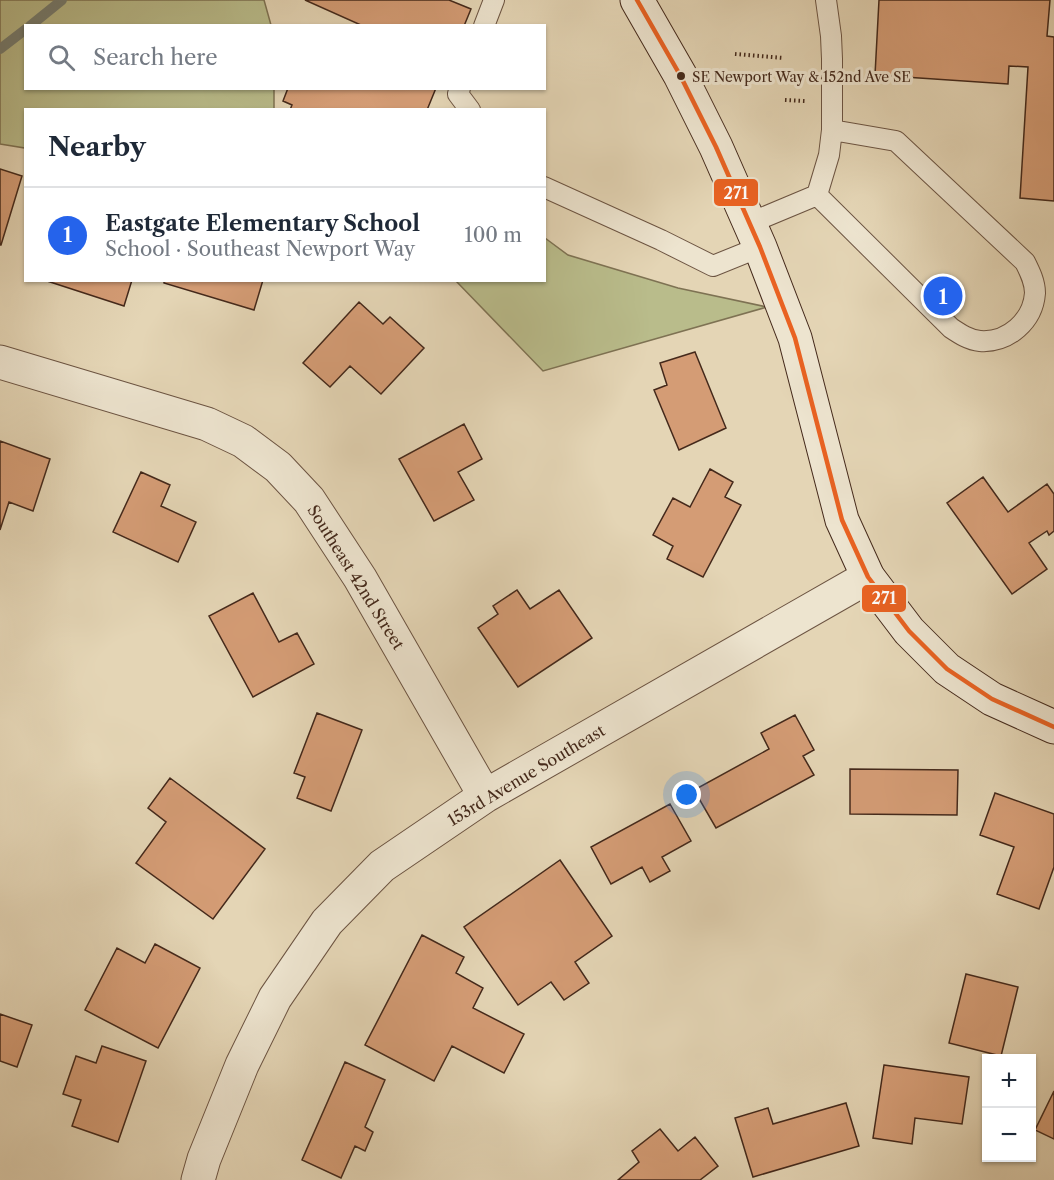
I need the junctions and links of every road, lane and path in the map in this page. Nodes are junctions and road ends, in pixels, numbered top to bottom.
1 (494, 0) edge
2 (637, 0) edge
3 (826, 0) edge
4 (485, 24) edge
5 (735, 54) dead end
6 (784, 58) dead end
7 (459, 90) edge
8 (785, 100) dead end
9 (813, 102) dead end
10 (468, 108) edge
11 (832, 130) junction
12 (546, 188) edge
13 (817, 195) junction
14 (755, 235) junction
15 (0, 362) edge
16 (868, 577) junction
17 (1054, 727) edge
18 (485, 796) junction
19 (198, 1180) edge

1 - 4 lane
2 - 14 street
3 - 11 lane
5 - 6 path
7 - 10 lane
8 - 9 path
11 - 13 lane
11 - 13 lane
12 - 14 lane
13 - 14 lane
14 - 16 street
15 - 18 street, Southeast 42nd Street
16 - 17 street
16 - 18 street, 153rd Avenue Southeast
18 - 19 street, 153rd Avenue Southeast

